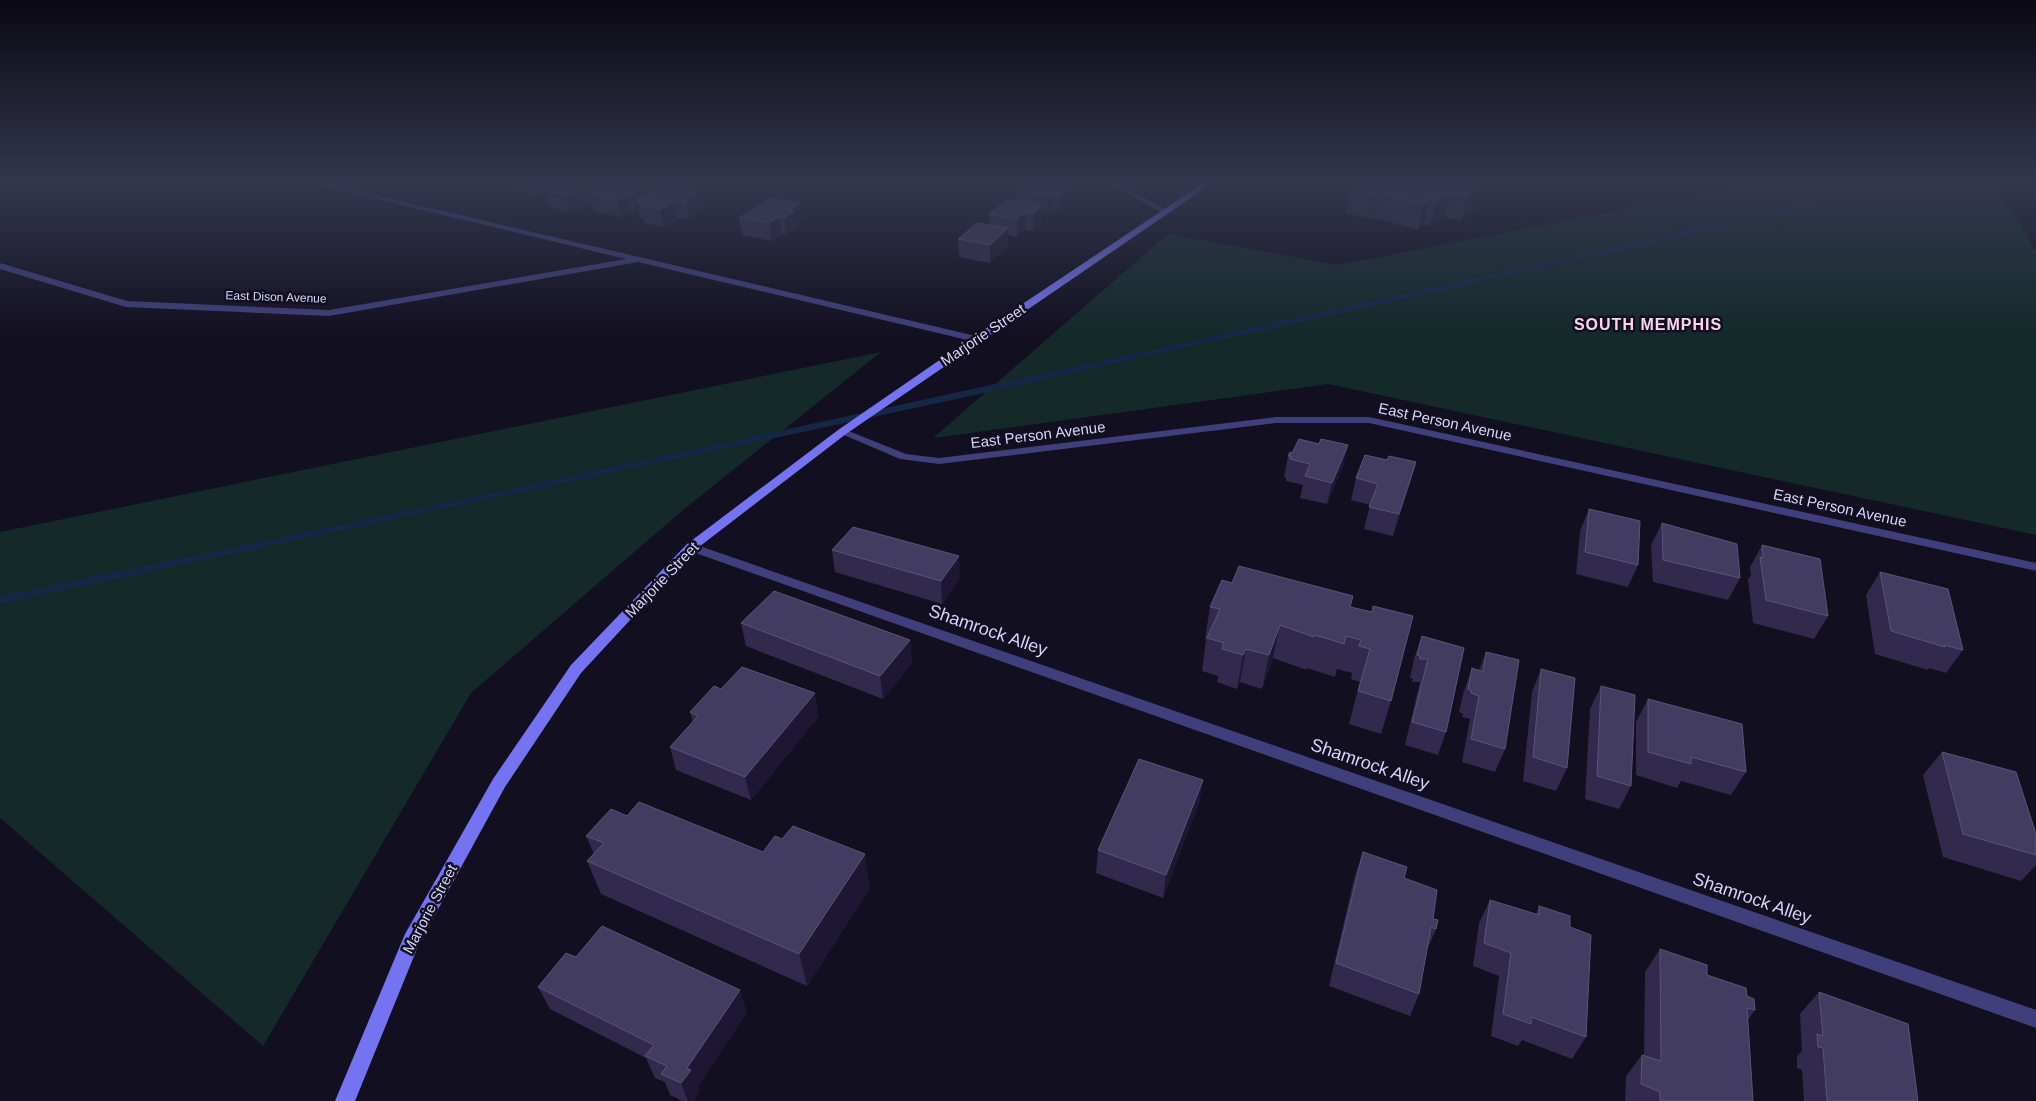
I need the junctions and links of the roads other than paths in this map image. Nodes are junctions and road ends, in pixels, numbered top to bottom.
1 (540, 235) edge
2 (1131, 235) edge
3 (642, 259) junction
4 (0, 266) edge
5 (976, 339) junction
6 (842, 432) junction
7 (691, 547) junction
8 (2036, 567) edge
9 (2036, 1018) edge
10 (345, 1101) edge

1 - 3 street
2 - 5 street, Marjorie Street
3 - 4 street, East Dison Avenue
3 - 5 street
5 - 6 street, Marjorie Street
6 - 7 street, Marjorie Street
6 - 8 street, East Person Avenue
7 - 9 street, Shamrock Alley
7 - 10 street, Marjorie Street

